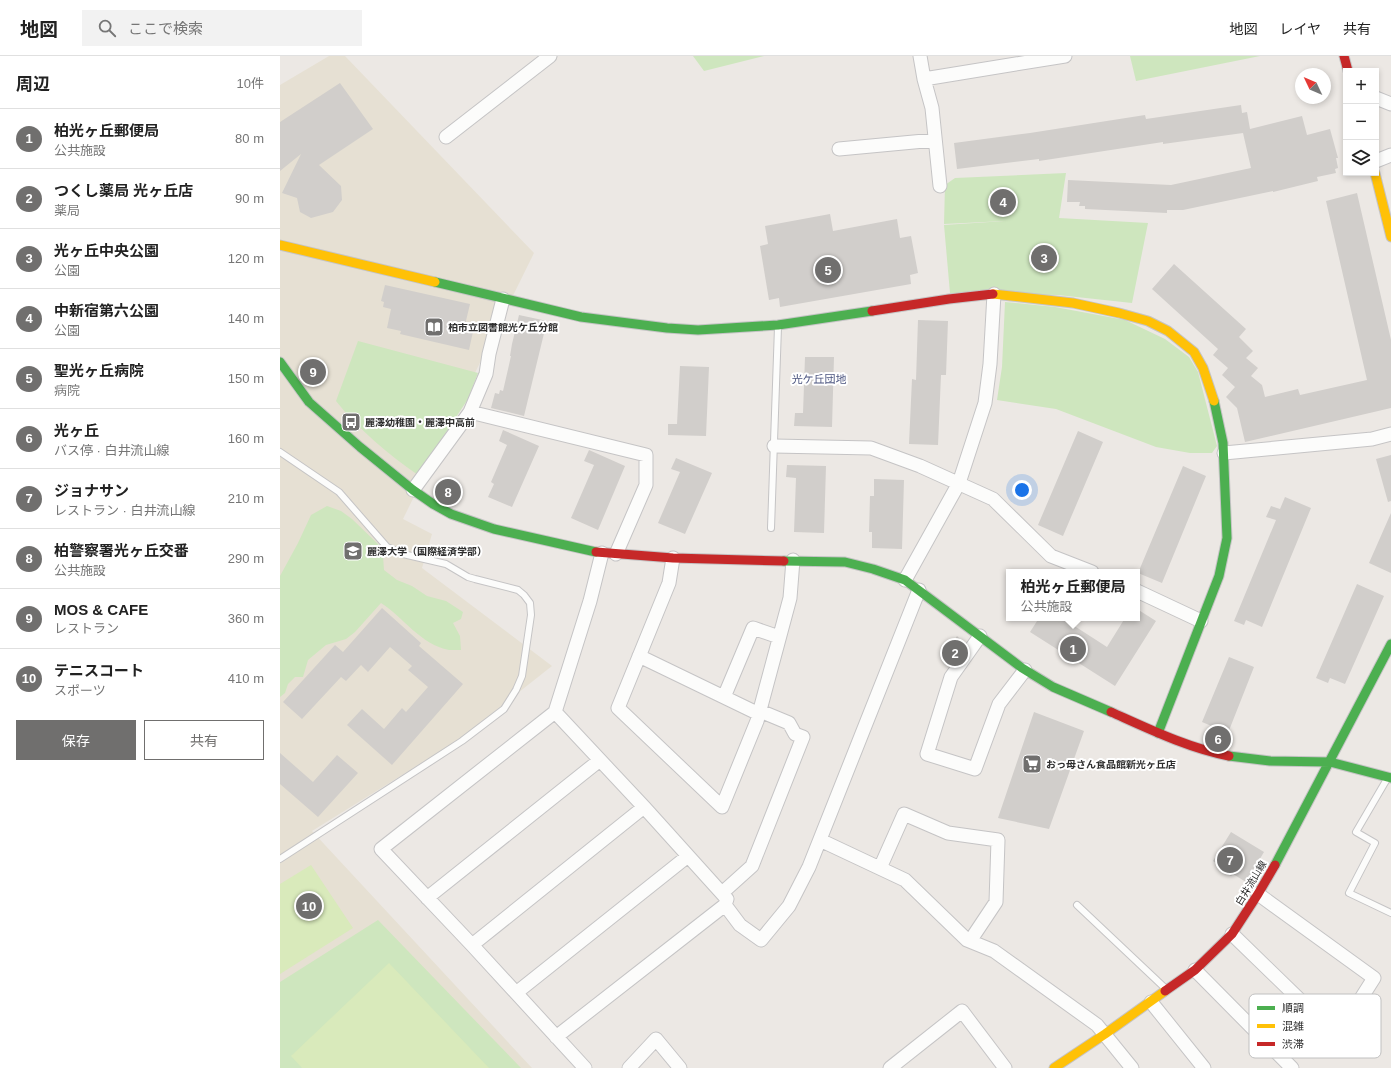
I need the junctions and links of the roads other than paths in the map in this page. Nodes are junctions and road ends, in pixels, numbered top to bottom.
1 (550, 56) edge
2 (920, 56) edge
3 (1065, 56) edge
4 (1344, 56) edge
5 (1347, 68) edge
6 (924, 79) junction
7 (1379, 99) edge
8 (1391, 104) edge
9 (446, 137) dead end
10 (935, 140) junction
11 (839, 149) dead end
12 (1391, 155) edge
13 (1379, 160) edge
14 (1375, 176) edge
15 (940, 186) dead end
16 (1391, 237) edge
17 (280, 245) edge
18 (994, 294) junction
19 (503, 299) junction
20 (778, 325) junction
21 (280, 362) edge
22 (470, 412) junction
23 (1391, 434) edge
24 (774, 446) junction
25 (280, 452) edge
26 (1224, 453) junction
27 (959, 483) junction
28 (413, 490) junction
29 (770, 528) dead end
30 (602, 553) junction
31 (616, 554) junction
32 (673, 558) junction
33 (793, 560) junction
34 (1084, 569) edge
35 (905, 580) junction
36 (919, 590) junction
37 (1140, 592) edge
38 (1202, 621) junction
39 (980, 636) junction
40 (779, 637) junction
41 (1391, 644) edge
42 (639, 656) junction
43 (1025, 670) junction
44 (724, 697) junction
45 (555, 712) junction
46 (759, 712) junction
47 (1158, 733) junction
48 (600, 760) junction
49 (1330, 762) junction
50 (1389, 778) edge
51 (644, 807) junction
52 (820, 840) junction
53 (688, 856) junction
54 (280, 859) edge
55 (880, 868) junction
56 (1258, 894) junction
57 (427, 898) junction
58 (723, 899) junction
59 (1077, 905) dead end
60 (1391, 912) edge
61 (1232, 934) junction
62 (970, 941) junction
63 (472, 944) junction
64 (1195, 970) junction
65 (1167, 990) junction
66 (516, 993) junction
67 (1294, 994) edge
68 (1364, 994) edge
69 (1150, 1002) junction
70 (1249, 1025) edge
71 (1105, 1034) junction
72 (556, 1037) junction
73 (1282, 1058) edge
74 (585, 1068) edge
75 (629, 1068) edge
76 (680, 1068) edge
77 (890, 1068) edge
78 (1005, 1068) edge
79 (1054, 1068) edge
80 (1132, 1068) edge
81 (1204, 1068) edge
82 (1292, 1068) edge

1 - 9 street
2 - 6 street
3 - 6 street
4 - 5 street
6 - 10 street
7 - 8 street
10 - 11 street
10 - 15 street
12 - 13 street
14 - 16 street
17 - 19 street
18 - 20 street
18 - 26 street
18 - 27 street
19 - 20 street
19 - 22 street
20 - 24 lane
21 - 28 street
22 - 28 street
22 - 31 street
23 - 26 street
24 - 27 street
24 - 29 lane
25 - 54 lane
26 - 38 street
27 - 34 street
27 - 35 street
28 - 30 street
30 - 31 street
30 - 45 street
31 - 32 street
32 - 33 street
32 - 42 street
33 - 35 street
33 - 40 street
35 - 36 street
36 - 39 street
36 - 52 street
37 - 38 street
38 - 47 street
39 - 43 street
39 - 43 street
40 - 44 street
40 - 46 street
41 - 49 street, 白井流山線
42 - 44 street
42 - 46 street
43 - 47 street
44 - 46 street
45 - 48 street
45 - 57 street
46 - 58 street
47 - 49 street
48 - 51 street
48 - 57 street
49 - 50 street
49 - 56 street, 白井流山線
50 - 60 lane
51 - 53 street
51 - 63 street
52 - 55 street
52 - 58 street
53 - 58 street
53 - 66 street
55 - 62 street
55 - 62 street
56 - 61 street, 白井流山線
56 - 68 street
57 - 63 street
58 - 72 street
59 - 65 lane
61 - 64 street, 白井流山線
61 - 67 street
62 - 71 street
63 - 66 street
64 - 65 street, 白井流山線
64 - 70 street
65 - 69 street, 白井流山線
66 - 72 street
69 - 71 street, 白井流山線
69 - 81 street
71 - 79 street, 白井流山線
71 - 80 street
72 - 74 street
73 - 82 street
75 - 76 street
77 - 78 street

